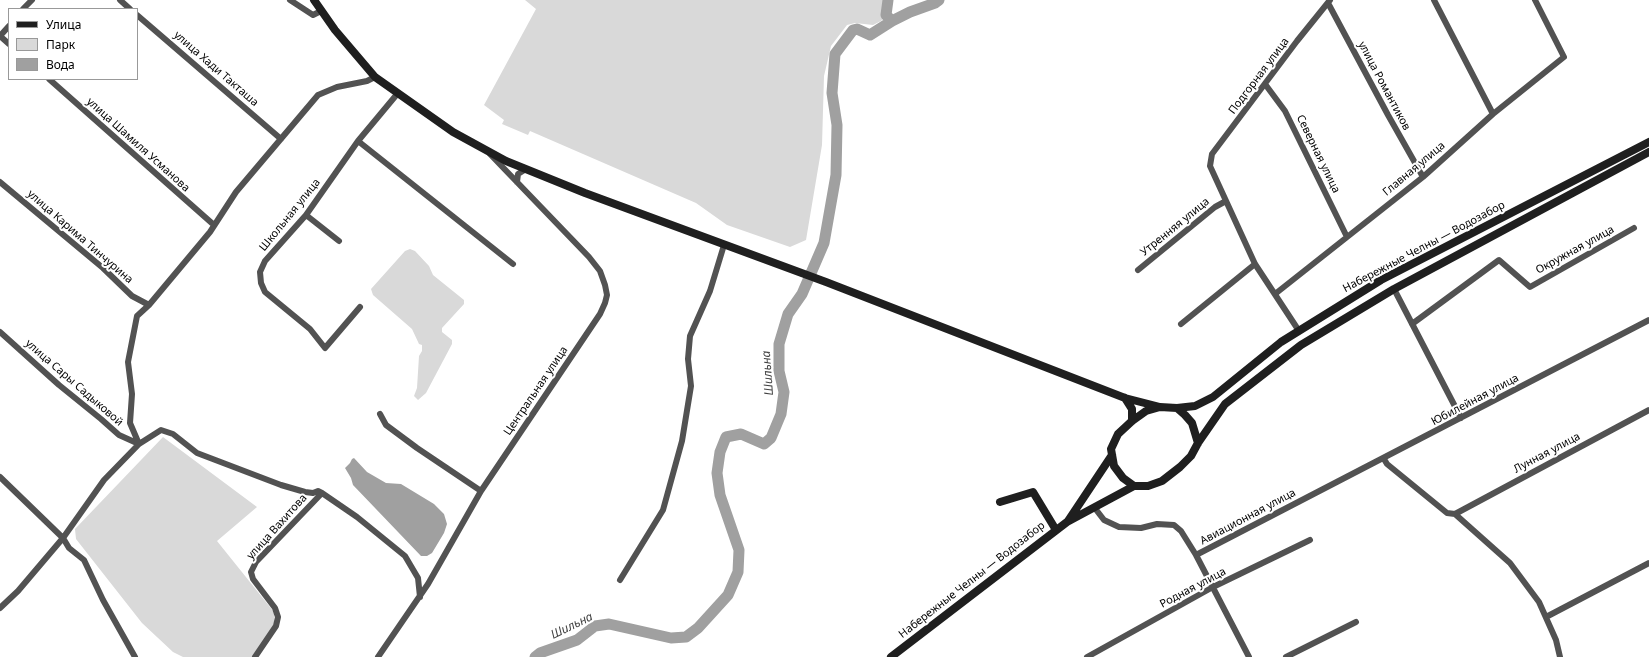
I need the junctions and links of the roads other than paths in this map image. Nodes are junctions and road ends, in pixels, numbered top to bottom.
1 (32, 0) edge
2 (120, 0) edge
3 (290, 0) edge
4 (314, 0) edge
5 (1434, 0) edge
6 (1535, 0) edge
7 (1329, 2) edge
8 (24, 8) edge
9 (129, 8) edge
10 (321, 11) junction
11 (138, 16) edge
12 (8, 27) edge
13 (0, 36) edge
14 (8, 43) edge
15 (375, 76) junction
16 (50, 80) edge
17 (1265, 84) junction
18 (398, 93) junction
19 (1493, 114) junction
20 (281, 139) junction
21 (358, 141) junction
22 (1649, 142) edge
23 (487, 151) junction
24 (1649, 152) edge
25 (526, 169) junction
26 (1423, 177) junction
27 (0, 182) edge
28 (517, 182) junction
29 (1226, 201) junction
30 (306, 215) junction
31 (214, 226) junction
32 (1634, 228) dead end
33 (1347, 237) junction
34 (339, 240) dead end
35 (724, 245) junction
36 (513, 264) dead end
37 (1254, 264) junction
38 (1138, 270) dead end
39 (1394, 289) junction
40 (1275, 294) junction
41 (149, 305) junction
42 (360, 307) dead end
43 (1649, 320) edge
44 (1181, 324) dead end
45 (1412, 324) junction
46 (1298, 331) junction
47 (0, 332) edge
48 (1125, 398) junction
49 (1160, 407) junction
50 (1177, 408) junction
51 (1649, 410) edge
52 (380, 414) dead end
53 (1461, 418) junction
54 (1132, 421) junction
55 (139, 444) junction
56 (1198, 444) junction
57 (1112, 455) junction
58 (1384, 459) junction
59 (0, 477) edge
60 (1134, 486) junction
61 (481, 491) junction
62 (322, 493) junction
63 (1309, 496) joint
64 (1000, 502) dead end
65 (1094, 507) junction
66 (1455, 514) junction
67 (1067, 522) junction
68 (1056, 530) junction
69 (63, 538) junction
70 (1310, 540) dead end
71 (1196, 555) junction
72 (1649, 563) edge
73 (418, 578) junction
74 (620, 580) dead end
75 (428, 584) junction
76 (1213, 587) junction
77 (420, 597) junction
78 (0, 608) edge
79 (1546, 617) junction
80 (1356, 622) dead end
81 (135, 657) edge
82 (255, 657) edge
83 (378, 657) edge
84 (891, 657) edge
85 (1087, 657) edge
86 (1249, 657) edge
87 (1286, 657) edge
88 (1560, 657) edge

1 - 8 street
2 - 9 street
3 - 10 street
4 - 10 main road
5 - 19 street
6 - 19 street, Главная улица
7 - 17 street, Подгорная улица
7 - 26 street, улица Романтиков
10 - 15 main road
11 - 20 street, улица Хади Такташа
12 - 13 street
13 - 14 street
15 - 18 main road
15 - 20 street
16 - 31 street, улица Шамиля Усманова
17 - 29 street, Подгорная улица
17 - 33 street, Северная улица
18 - 21 street, Школьная улица
18 - 23 main road
19 - 26 street, Главная улица
20 - 31 street
21 - 30 street, Школьная улица
21 - 36 street
22 - 46 main road, Набережные Челны — Водозабор
23 - 25 main road
23 - 28 street, Центральная улица
24 - 39 main road, Набережные Челны — Водозабор
25 - 28 street
25 - 35 main road
26 - 33 street, Главная улица
27 - 41 street, улица Карима Тинчурина
28 - 61 street, Центральная улица
29 - 37 street
29 - 38 street, Утренняя улица
30 - 34 street
30 - 42 street, Школьная улица
31 - 41 street
32 - 45 street, Окружная улица
33 - 40 street, Главная улица
35 - 48 main road
35 - 74 street
37 - 40 street
37 - 44 street
39 - 45 street
39 - 56 main road, Набережные Челны — Водозабор
40 - 46 street
41 - 55 street
43 - 53 street, Юбилейная улица
45 - 53 street
46 - 50 main road, Набережные Челны — Водозабор
47 - 55 street, улица Сары Садыковой
48 - 49 main road
48 - 54 main road
49 - 50 main road, Набережные Челны — Водозабор
49 - 54 main road, Набережные Челны — Водозабор
50 - 56 main road
51 - 66 street, Лунная улица
52 - 61 street
53 - 58 street, Юбилейная улица
54 - 57 main road, Набережные Челны — Водозабор
55 - 62 street
55 - 69 street
56 - 60 main road, Набережные Челны — Водозабор
57 - 60 main road
57 - 67 main road, Набережные Челны — Водозабор
58 - 63 street, Юбилейная улица
58 - 66 street
59 - 69 street
60 - 65 main road, Набережные Челны — Водозабор
61 - 75 street, Центральная улица
62 - 73 street
62 - 82 street, улица Вахитова
63 - 71 street, Авиационная улица
64 - 68 main road
65 - 67 main road, Набережные Челны — Водозабор
65 - 71 street
66 - 79 street
67 - 68 main road, Набережные Челны — Водозабор
68 - 84 main road, Набережные Челны — Водозабор
69 - 78 street
69 - 81 street
70 - 76 street, Родная улица
71 - 76 street
72 - 79 street
73 - 75 street
73 - 77 street
75 - 77 street, Центральная улица
76 - 85 street, Родная улица
76 - 86 street
77 - 83 street, Центральная улица
79 - 88 street
80 - 87 street

